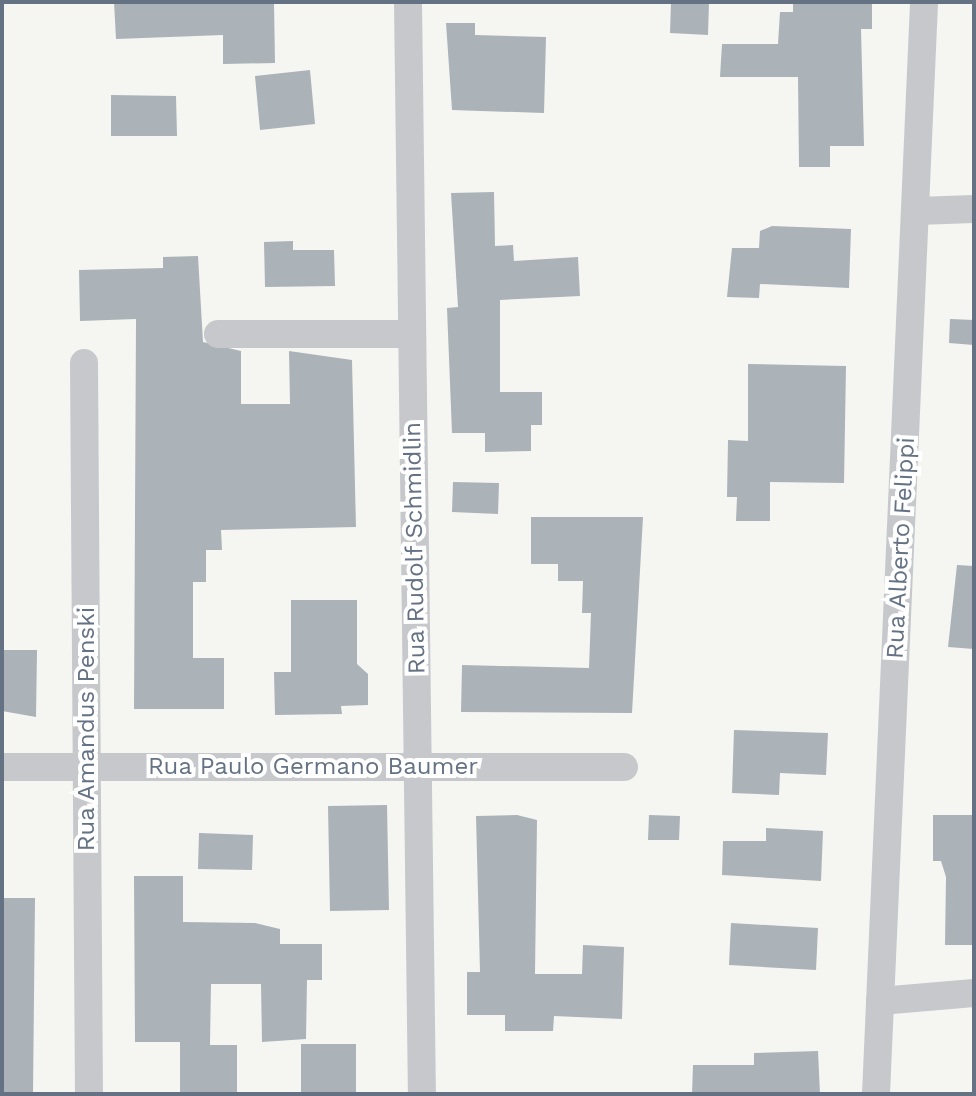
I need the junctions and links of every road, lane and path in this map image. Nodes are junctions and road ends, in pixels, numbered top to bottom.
1 (408, 2) edge
2 (924, 2) edge
3 (974, 209) edge
4 (917, 211) junction
5 (218, 334) dead end
6 (412, 334) junction
7 (84, 363) dead end
8 (2, 767) edge
9 (87, 767) junction
10 (418, 767) junction
11 (624, 767) dead end
12 (974, 993) edge
13 (880, 1001) junction
14 (89, 1094) edge
15 (422, 1094) edge
16 (876, 1094) edge

1 - 6 street, Rua Rudolf Schmidlin
2 - 4 street, Rua Alberto Felippi
3 - 4 street
4 - 13 street, Rua Alberto Felippi
5 - 6 street
6 - 10 street, Rua Rudolf Schmidlin
7 - 9 street, Rua Amandus Penski
8 - 9 street, Rua Paulo Germano Baumer
9 - 10 street, Rua Paulo Germano Baumer
9 - 14 street, Rua Amandus Penski
10 - 11 street, Rua Paulo Germano Baumer
10 - 15 street, Rua Rudolf Schmidlin
12 - 13 street
13 - 16 street, Rua Alberto Felippi

